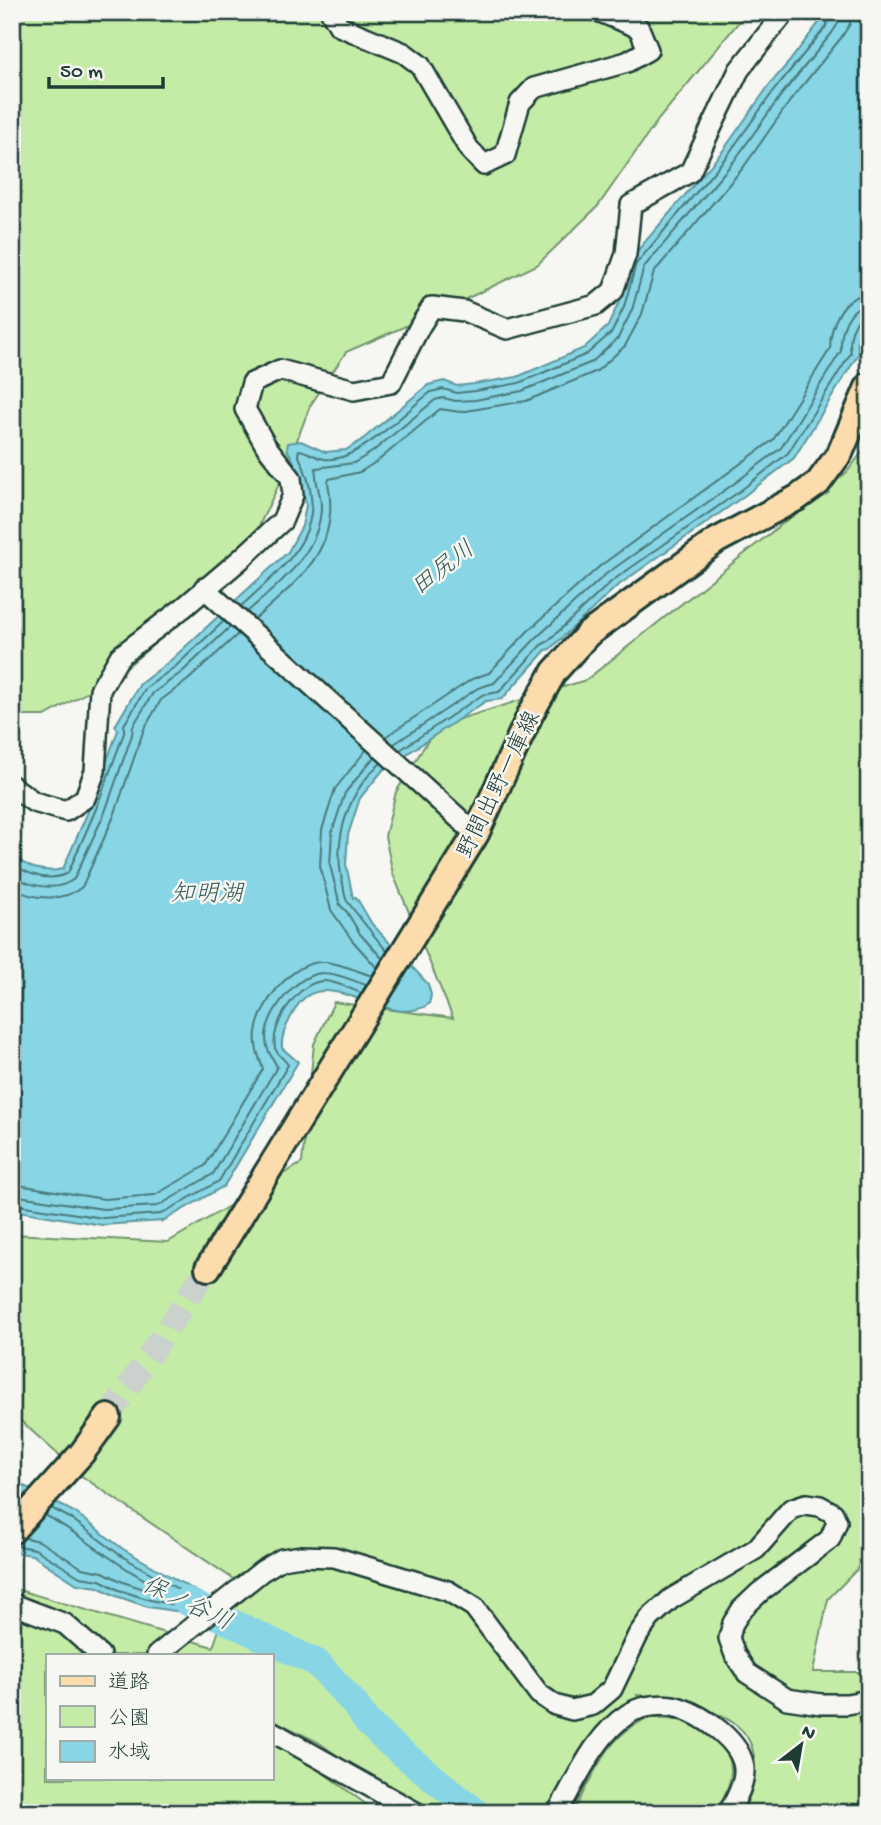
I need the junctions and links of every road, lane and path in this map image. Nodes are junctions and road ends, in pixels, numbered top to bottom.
1 (331, 12) edge
2 (600, 12) edge
3 (785, 12) edge
4 (869, 385) edge
5 (204, 589) junction
6 (12, 786) edge
7 (477, 834) junction
8 (208, 1268) tunnel mouth
9 (108, 1417) tunnel mouth
10 (12, 1531) edge
11 (12, 1604) edge
12 (99, 1654) edge
13 (158, 1654) edge
14 (869, 1700) edge
15 (273, 1732) edge
16 (417, 1813) edge
17 (557, 1813) edge
18 (728, 1813) edge

1 - 2 street
3 - 5 street
4 - 7 main road, 野間出野一庫線
5 - 6 street
5 - 7 street
7 - 8 main road, 野間出野一庫線
9 - 10 main road
11 - 12 street
13 - 14 street
15 - 16 street
17 - 18 street

